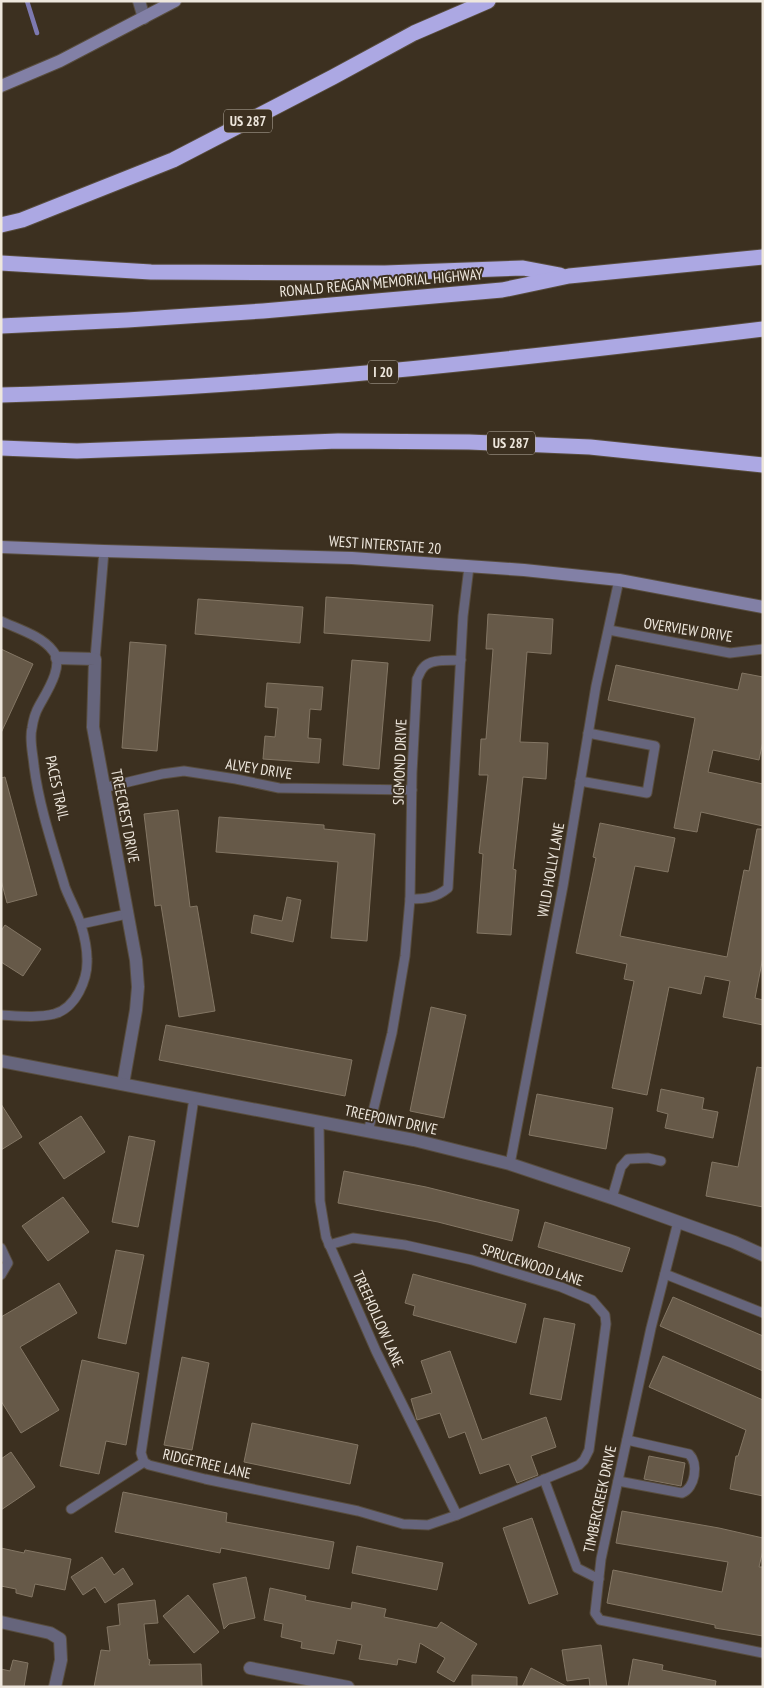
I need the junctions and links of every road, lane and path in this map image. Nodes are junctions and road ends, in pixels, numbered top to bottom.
1 (139, 1) edge
2 (175, 1) edge
3 (486, 2) edge
4 (144, 18) junction
5 (1, 86) edge
6 (1, 225) edge
7 (763, 257) edge
8 (1, 263) edge
9 (569, 276) junction
10 (1, 326) edge
11 (763, 329) edge
12 (1, 395) edge
13 (1, 448) edge
14 (763, 465) edge
15 (1, 546) edge
16 (104, 551) junction
17 (469, 567) junction
18 (619, 580) junction
19 (763, 607) edge
20 (1, 621) edge
21 (608, 630) junction
22 (763, 649) edge
23 (58, 658) junction
24 (94, 659) junction
25 (461, 660) junction
26 (588, 733) junction
27 (580, 781) junction
28 (103, 788) junction
29 (412, 790) junction
30 (410, 899) junction
31 (127, 914) junction
32 (81, 924) junction
33 (1, 1015) edge
34 (1, 1061) edge
35 (122, 1084) junction
36 (194, 1098) junction
37 (320, 1122) junction
38 (368, 1132) junction
39 (660, 1161) dead end
40 (510, 1164) junction
41 (612, 1198) junction
42 (678, 1222) junction
43 (330, 1245) junction
44 (1, 1248) edge
45 (763, 1255) edge
46 (665, 1274) junction
47 (1, 1275) edge
48 (763, 1313) edge
49 (627, 1440) junction
50 (584, 1460) joint
51 (144, 1462) junction
52 (544, 1480) junction
53 (618, 1481) junction
54 (71, 1509) dead end
55 (457, 1515) junction
56 (599, 1579) junction
57 (1, 1622) edge
58 (763, 1653) edge
59 (250, 1668) dead end
60 (55, 1687) edge
61 (348, 1687) edge

1 - 4 street
2 - 4 main road
3 - 6 highway, US 287
4 - 5 main road
7 - 9 highway, RONALD REAGAN MEMORIAL HIGHWAY
8 - 9 highway
9 - 10 highway, RONALD REAGAN MEMORIAL HIGHWAY
11 - 12 highway, I 20
13 - 14 highway, US 287
15 - 16 main road, WEST INTERSTATE 20
16 - 17 main road, WEST INTERSTATE 20
16 - 24 lane, TREECREST DRIVE
17 - 18 main road, WEST INTERSTATE 20
17 - 25 lane
18 - 19 main road, WEST INTERSTATE 20
18 - 21 lane, WILD HOLLY LANE
20 - 23 lane
21 - 22 lane, OVERVIEW DRIVE
21 - 26 lane, WILD HOLLY LANE
23 - 24 street
23 - 32 lane, PACES TRAIL
24 - 28 street, TREECREST DRIVE
25 - 29 lane, SIGMOND DRIVE
25 - 30 lane
26 - 27 lane, WILD HOLLY LANE
26 - 27 lane
27 - 40 lane, WILD HOLLY LANE
28 - 29 lane, ALVEY DRIVE
28 - 31 street, TREECREST DRIVE
29 - 30 lane, SIGMOND DRIVE
30 - 38 lane, SIGMOND DRIVE
31 - 32 lane
31 - 35 street, TREECREST DRIVE
32 - 33 lane, PACES TRAIL
34 - 35 street, TREEPOINT DRIVE
35 - 36 street, TREEPOINT DRIVE
36 - 37 street, TREEPOINT DRIVE
36 - 51 lane, RIDGETREE LANE
37 - 38 street, TREEPOINT DRIVE
37 - 43 lane, TREEHOLLOW LANE
38 - 40 street, TREEPOINT DRIVE
39 - 41 lane
40 - 41 street, TREEPOINT DRIVE
41 - 42 street, TREEPOINT DRIVE
42 - 45 street, TREEPOINT DRIVE
42 - 46 lane, TIMBERCREEK DRIVE
43 - 50 lane, SPRUCEWOOD LANE
43 - 55 lane, TREEHOLLOW LANE
44 - 47 lane
46 - 48 lane
46 - 49 lane, TIMBERCREEK DRIVE
49 - 53 lane, TIMBERCREEK DRIVE
49 - 53 lane
50 - 52 lane, RIDGETREE LANE
51 - 54 lane
51 - 55 lane, RIDGETREE LANE
52 - 55 lane, RIDGETREE LANE
52 - 56 lane
53 - 56 lane, TIMBERCREEK DRIVE
56 - 58 lane, TIMBERCREEK DRIVE
57 - 60 street
59 - 61 street

